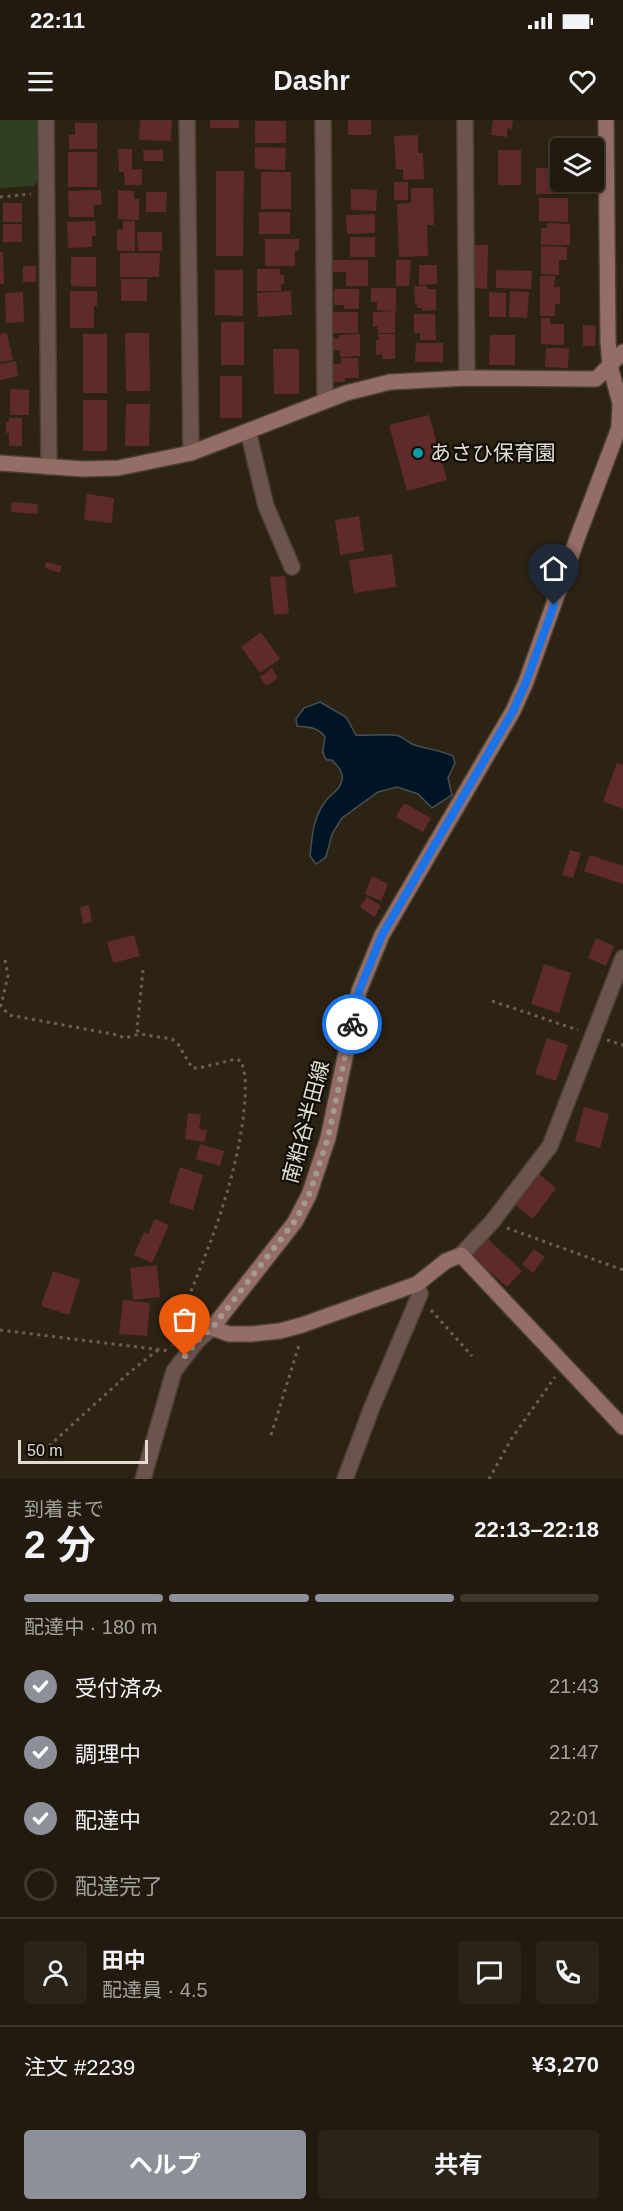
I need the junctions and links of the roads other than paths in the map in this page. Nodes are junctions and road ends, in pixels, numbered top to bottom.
1 (45, 120) edge
2 (187, 120) edge
3 (323, 120) edge
4 (465, 120) edge
5 (606, 120) edge
6 (623, 352) edge
7 (610, 366) junction
8 (467, 378) junction
9 (325, 401) junction
10 (248, 431) junction
11 (191, 453) junction
12 (0, 463) edge
13 (49, 466) junction
14 (292, 567) dead end
15 (623, 958) edge
16 (461, 1255) junction
17 (418, 1290) junction
18 (212, 1328) junction
19 (623, 1427) edge
20 (143, 1479) edge
21 (345, 1479) edge

1 - 13 street
2 - 11 street
3 - 9 street
4 - 8 street
5 - 7 main road, 南粕谷半田線
6 - 7 main road
7 - 8 main road
7 - 18 main road, 南粕谷半田線
8 - 9 main road
9 - 10 main road
10 - 11 main road
10 - 14 street
11 - 13 main road
12 - 13 main road
15 - 16 street
16 - 17 main road
16 - 19 main road
17 - 18 main road
17 - 21 street
18 - 20 street

